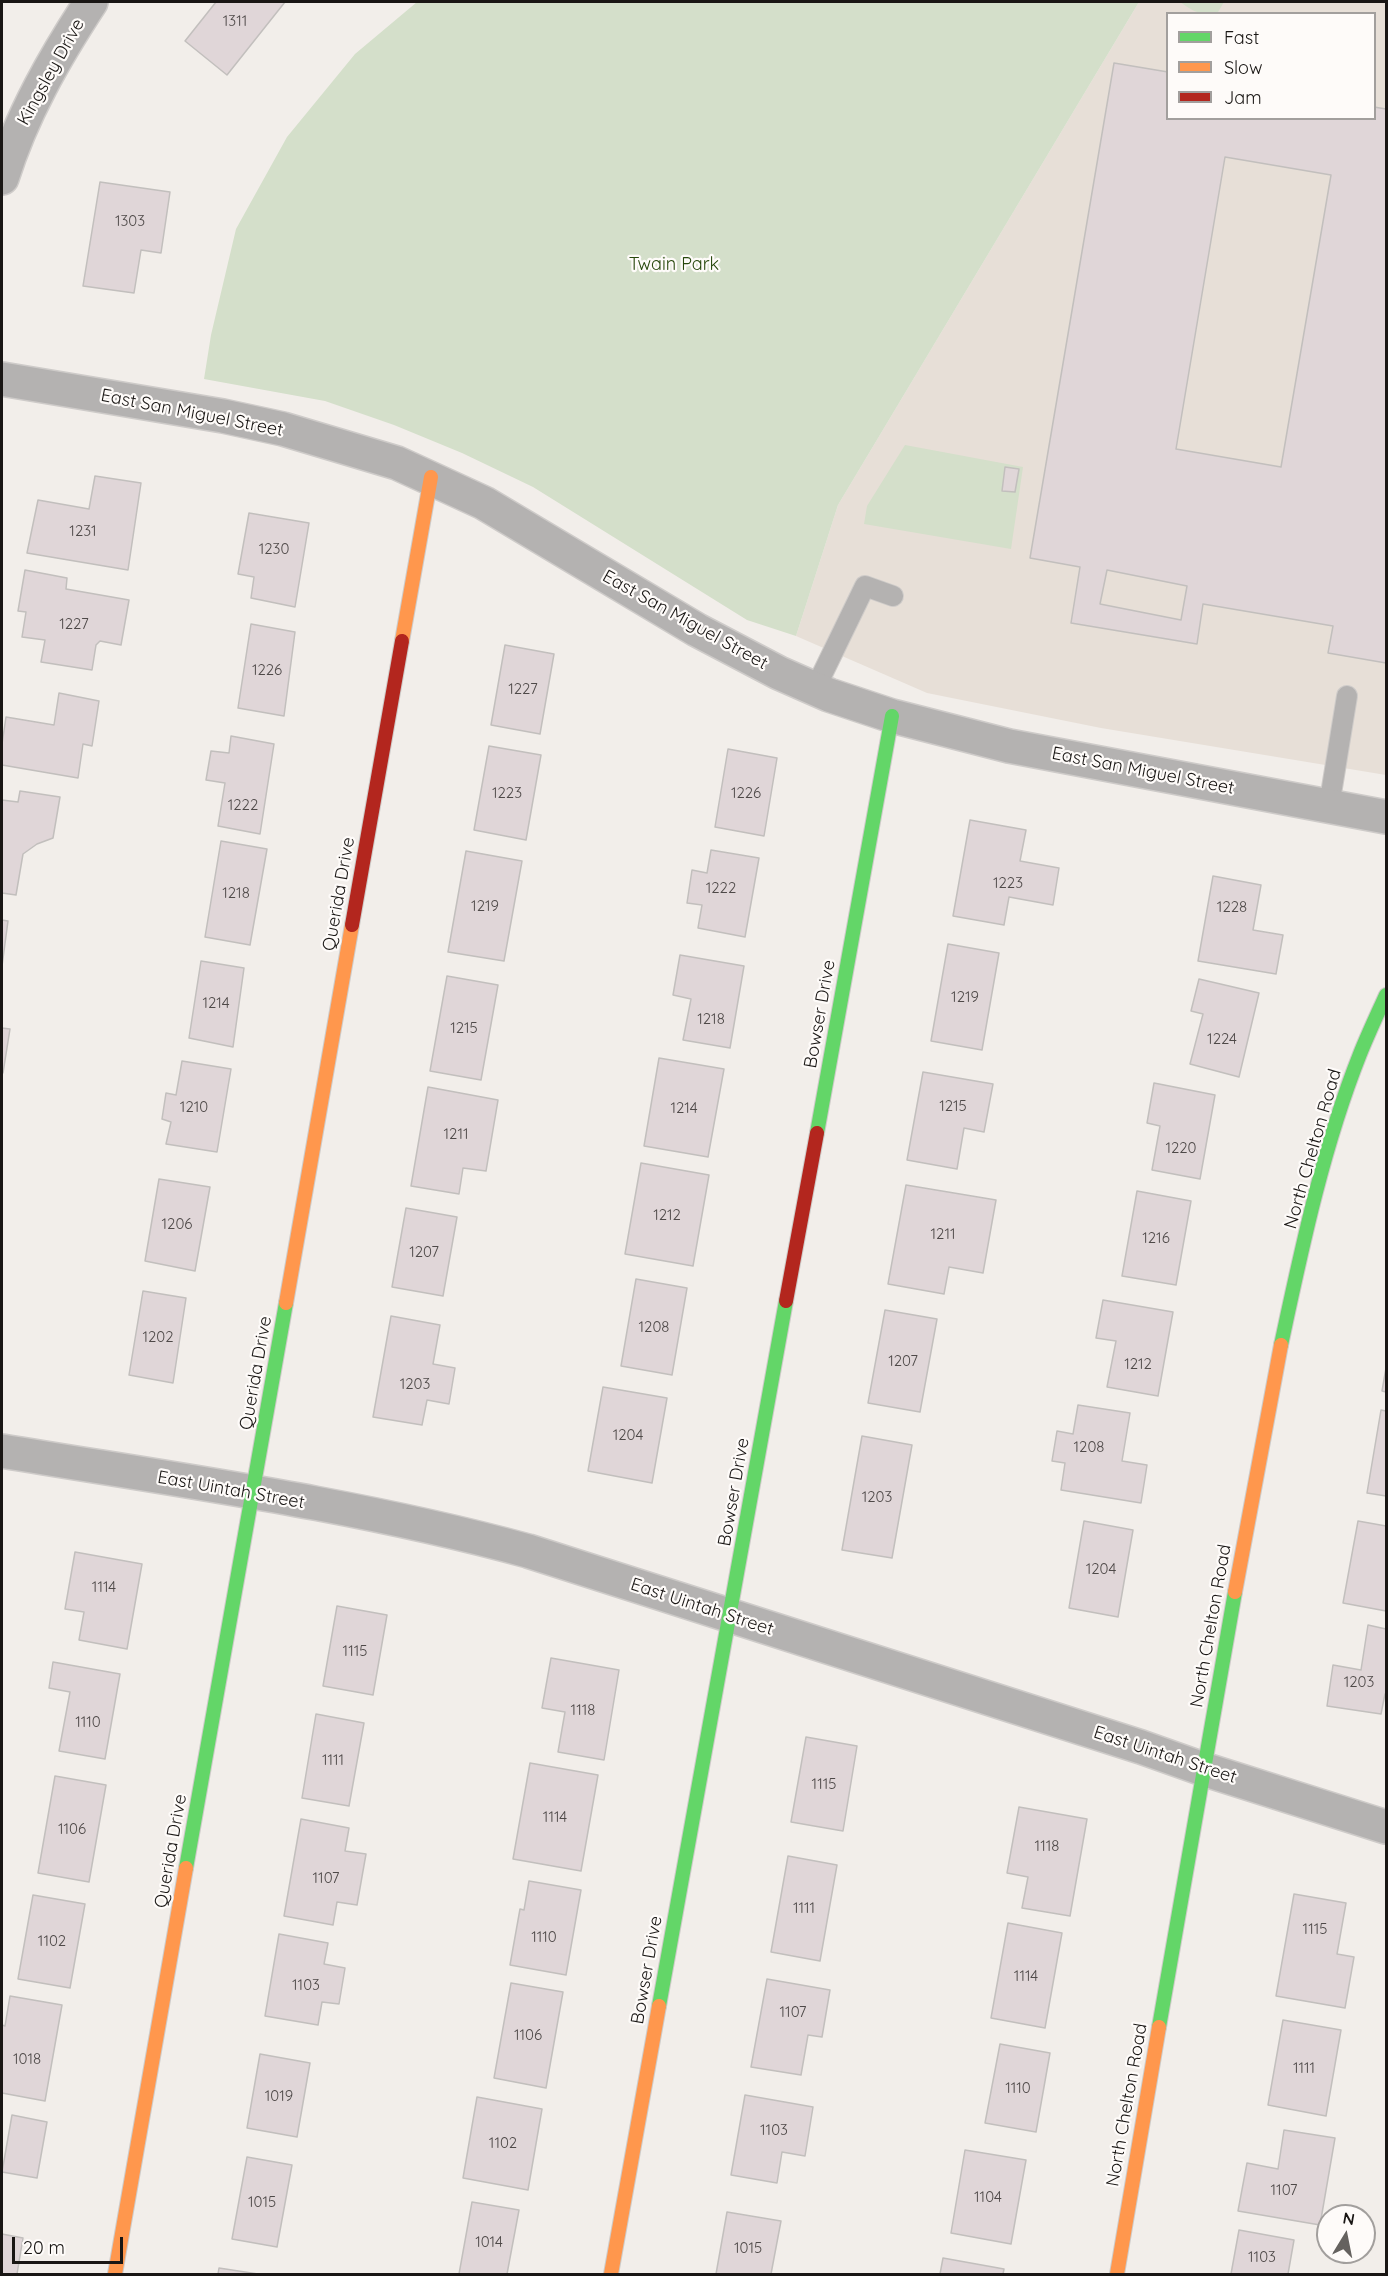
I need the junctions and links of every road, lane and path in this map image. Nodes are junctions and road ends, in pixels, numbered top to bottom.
1 (91, 2) edge
2 (2, 178) edge
3 (2, 379) edge
4 (430, 477) junction
5 (893, 596) dead end
6 (815, 689) junction
7 (1347, 696) dead end
8 (892, 716) junction
9 (1329, 806) junction
10 (1386, 817) edge
11 (1386, 995) edge
12 (2, 1451) edge
13 (253, 1493) junction
14 (730, 1616) junction
15 (1203, 1769) junction
16 (1386, 1827) edge
17 (115, 2274) edge
18 (611, 2274) edge
19 (1117, 2274) edge

1 - 2 street, Kingsley Drive
3 - 4 street, East San Miguel Street
4 - 6 street, East San Miguel Street
4 - 13 street, Querida Drive
5 - 6 lane
6 - 8 street, East San Miguel Street
7 - 9 lane
8 - 9 street, East San Miguel Street
8 - 14 street, Bowser Drive
9 - 10 street, East San Miguel Street
11 - 15 street, North Chelton Road
12 - 13 street, East Uintah Street
13 - 14 street, East Uintah Street
13 - 17 street, Querida Drive
14 - 15 street, East Uintah Street
14 - 18 street, Bowser Drive
15 - 16 street, East Uintah Street
15 - 19 street, North Chelton Road

